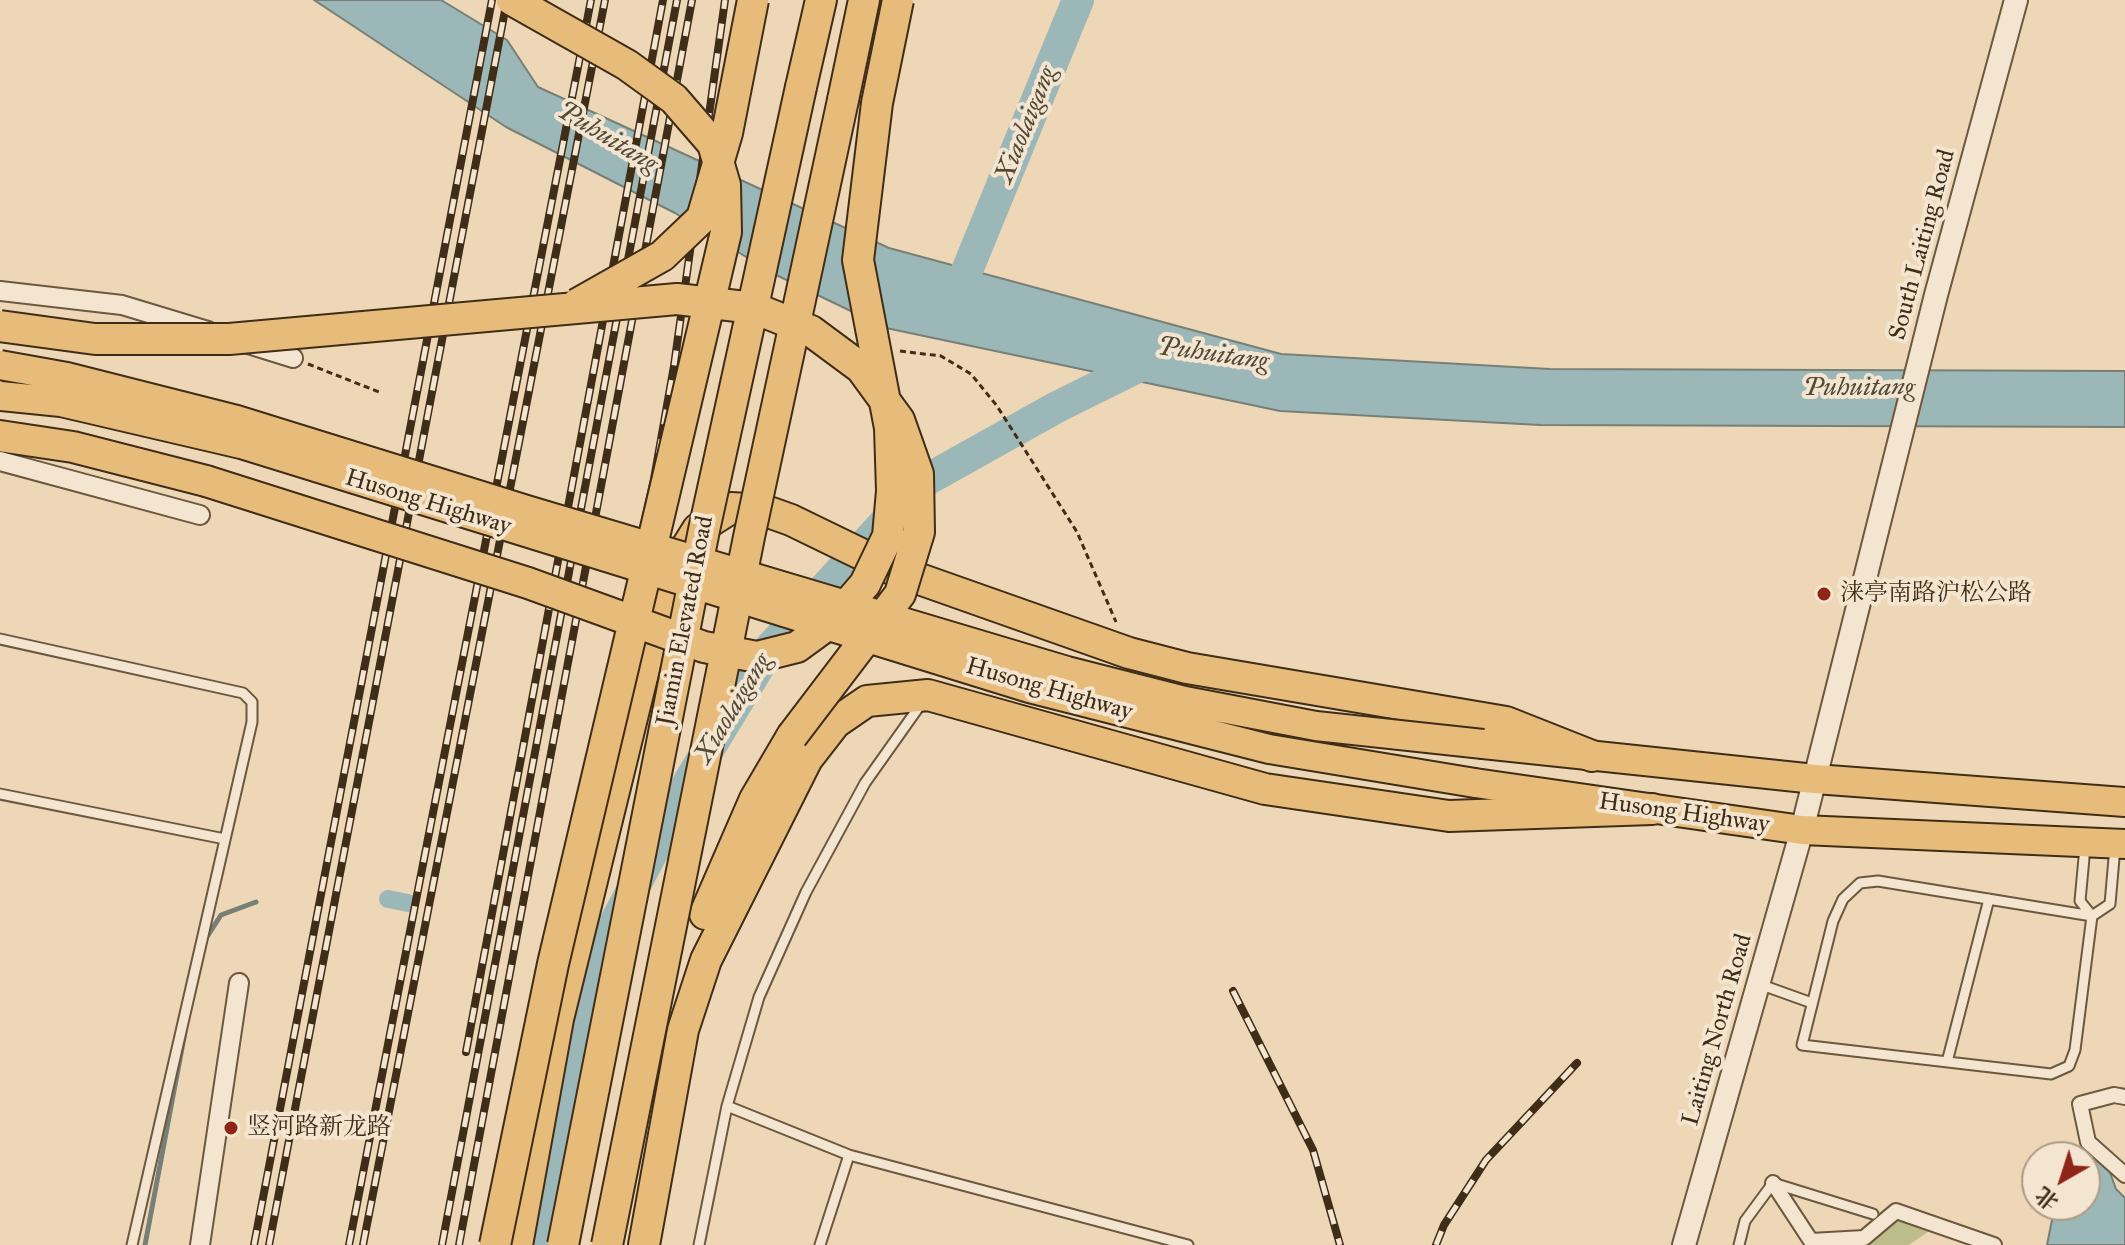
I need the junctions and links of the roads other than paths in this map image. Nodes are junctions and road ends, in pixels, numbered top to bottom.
1 (512, 0) edge
2 (753, 0) edge
3 (821, 0) edge
4 (864, 0) edge
5 (898, 0) edge
6 (2016, 0) edge
7 (0, 291) edge
8 (569, 309) junction
9 (0, 326) edge
10 (293, 358) road end
11 (0, 365) edge
12 (0, 396) edge
13 (0, 436) edge
14 (0, 461) edge
15 (200, 515) dead end
16 (0, 639) edge
17 (928, 695) junction
18 (1592, 756) junction
19 (1815, 779) junction
20 (0, 794) edge
21 (2125, 802) edge
22 (1652, 809) junction
23 (1802, 830) junction
24 (225, 839) junction
25 (2086, 843) junction
26 (2120, 844) edge
27 (1989, 899) junction
28 (2092, 916) junction
29 (239, 983) dead end
30 (1759, 984) junction
31 (1812, 1003) junction
32 (1947, 1062) junction
33 (2125, 1097) edge
34 (727, 1106) junction
35 (849, 1155) junction
36 (2125, 1175) edge
37 (1773, 1183) junction
38 (1873, 1214) dead end
39 (1812, 1243) edge
40 (132, 1245) edge
41 (200, 1245) edge
42 (495, 1245) edge
43 (517, 1245) edge
44 (563, 1245) edge
45 (607, 1245) edge
46 (623, 1245) edge
47 (644, 1245) edge
48 (699, 1245) edge
49 (820, 1245) edge
50 (1188, 1245) edge
51 (1684, 1245) edge
52 (1739, 1245) edge
53 (1994, 1245) edge

1 - 42 highway, bridge
2 - 8 highway, bridge
3 - 44 highway, Jiamin Elevated Road, bridge
4 - 45 highway, Jiamin Elevated Road, bridge
5 - 13 highway, bridge
6 - 19 street, South Laiting Road
7 - 10 street
8 - 9 highway, bridge
8 - 46 highway, bridge
11 - 18 main road, Husong Highway, bridge
12 - 22 main road, Husong Highway, bridge
14 - 15 street
16 - 24 lane
17 - 22 highway
17 - 34 lane
17 - 47 highway
18 - 19 main road, Husong Highway
18 - 43 highway
19 - 21 main road, Husong Highway
19 - 23 street, South Laiting Road
20 - 24 lane
22 - 23 main road, Husong Highway
23 - 25 main road, Husong Highway
23 - 30 street, Laiting North Road
24 - 40 lane
25 - 26 main road, Husong Highway
25 - 28 lane
26 - 28 lane
27 - 28 lane
27 - 31 lane
27 - 32 lane
28 - 32 lane
29 - 41 street
30 - 31 lane
30 - 51 street, Laiting North Road
31 - 32 lane
33 - 36 street
34 - 35 lane
34 - 48 lane
35 - 49 lane
35 - 50 lane
37 - 38 lane
37 - 39 street
37 - 52 lane
39 - 53 street

